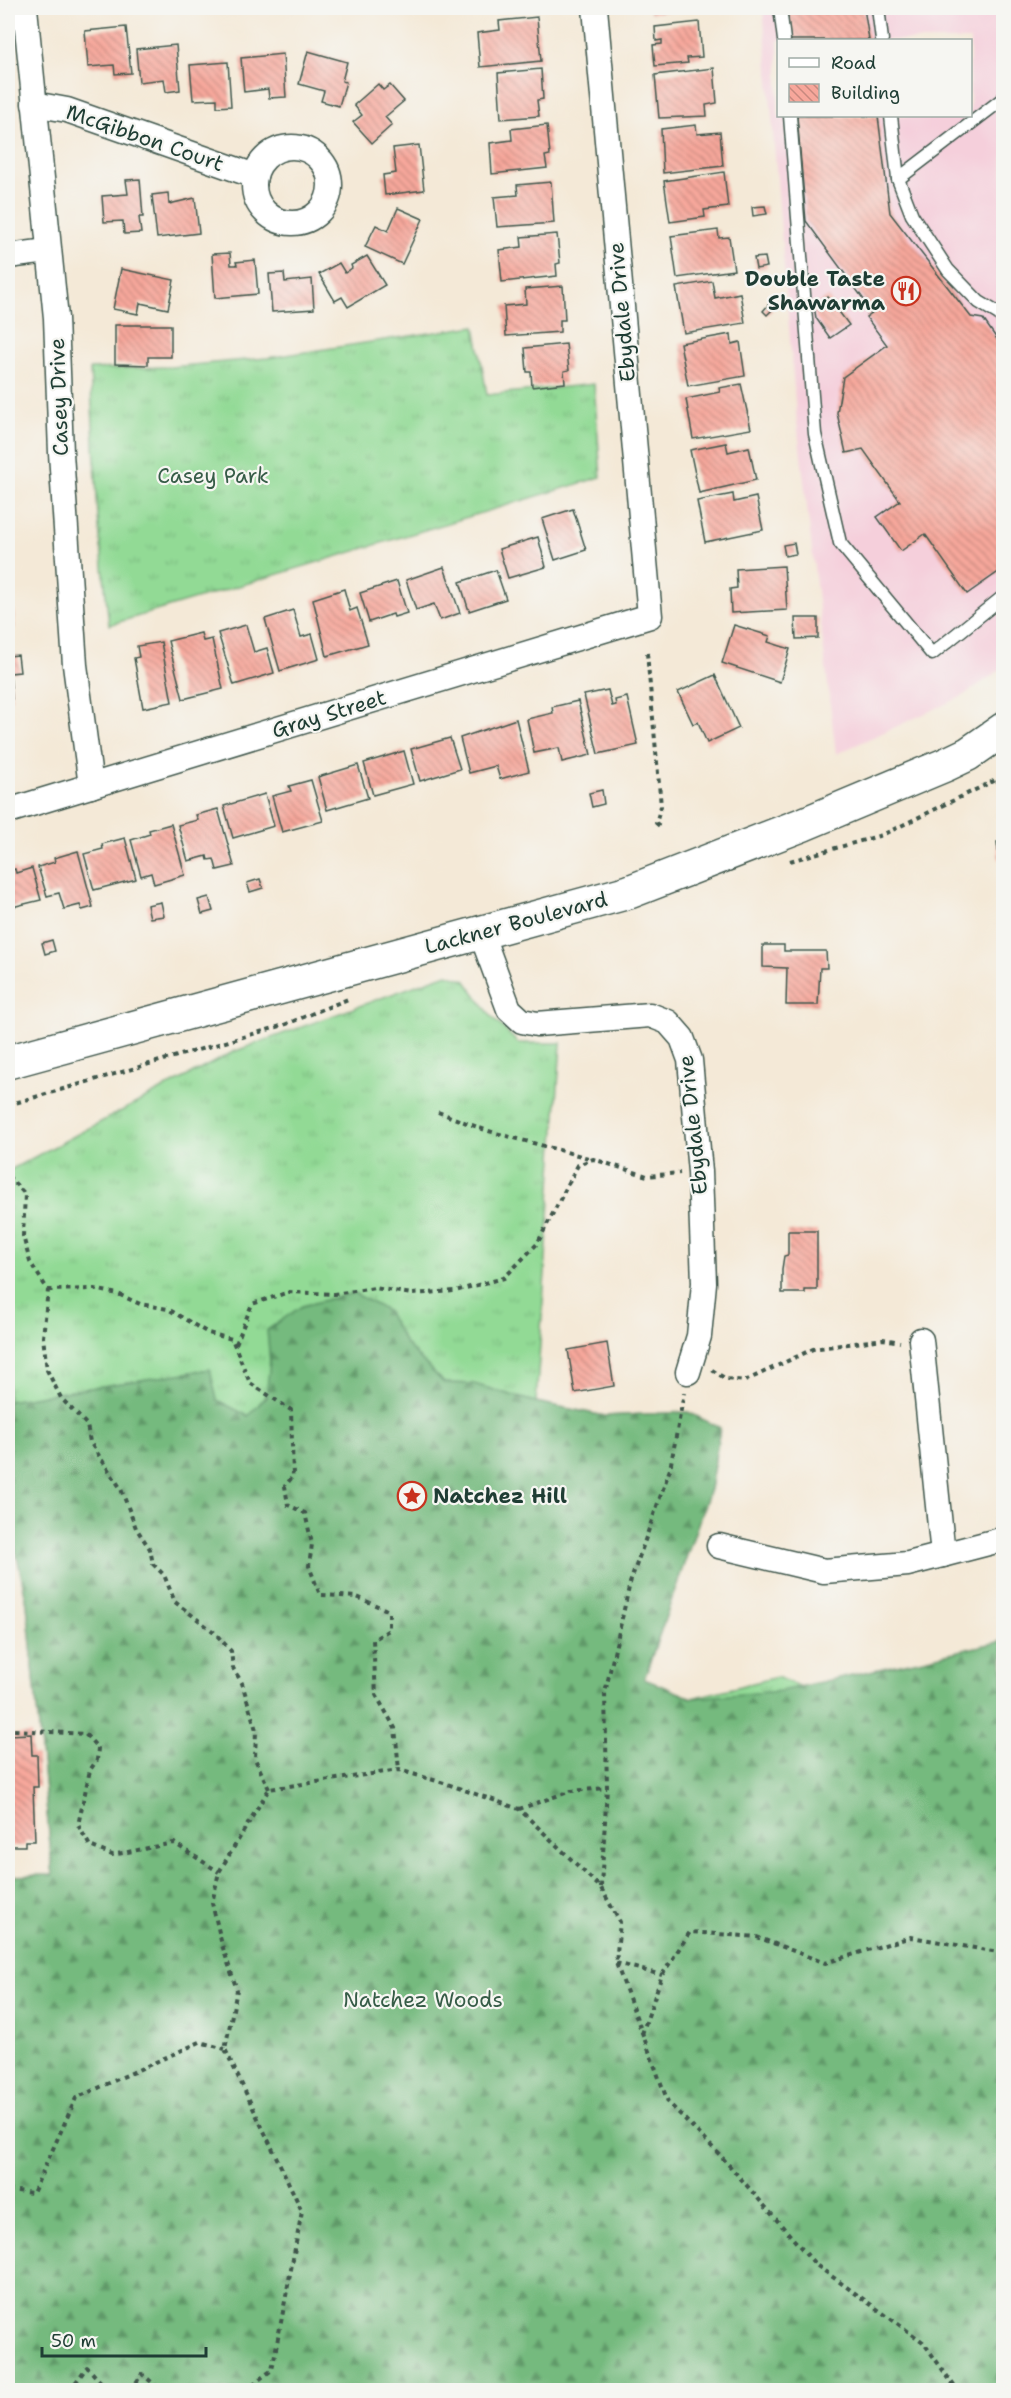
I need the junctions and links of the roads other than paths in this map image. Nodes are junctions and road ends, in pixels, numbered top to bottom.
1 (25, 8) edge
2 (595, 8) edge
3 (780, 8) edge
4 (878, 8) edge
5 (784, 39) edge
6 (882, 39) edge
7 (1004, 98) edge
8 (34, 104) junction
9 (790, 117) edge
10 (891, 117) edge
11 (255, 176) dead end
12 (898, 179) junction
13 (48, 251) junction
14 (8, 256) edge
15 (1004, 321) edge
16 (1004, 596) edge
17 (650, 616) joint
18 (1004, 729) edge
19 (92, 786) junction
20 (8, 811) edge
21 (481, 933) junction
22 (8, 1062) edge
23 (922, 1347) road end
24 (691, 1365) road end
25 (1004, 1539) edge
26 (719, 1546) dead end
27 (943, 1555) junction

1 - 8 street, Casey Drive
2 - 17 street, Ebydale Drive
3 - 5 lane
4 - 6 lane
7 - 12 lane
8 - 11 street, McGibbon Court
8 - 13 street, Casey Drive
9 - 16 lane
10 - 12 lane
12 - 15 lane
13 - 14 street
13 - 19 street, Casey Drive
17 - 19 street, Gray Street
18 - 21 main road, Lackner Boulevard
19 - 20 street, Gray Street
21 - 22 main road, Lackner Boulevard
21 - 24 street, Ebydale Drive
23 - 27 street
25 - 27 street
26 - 27 street

